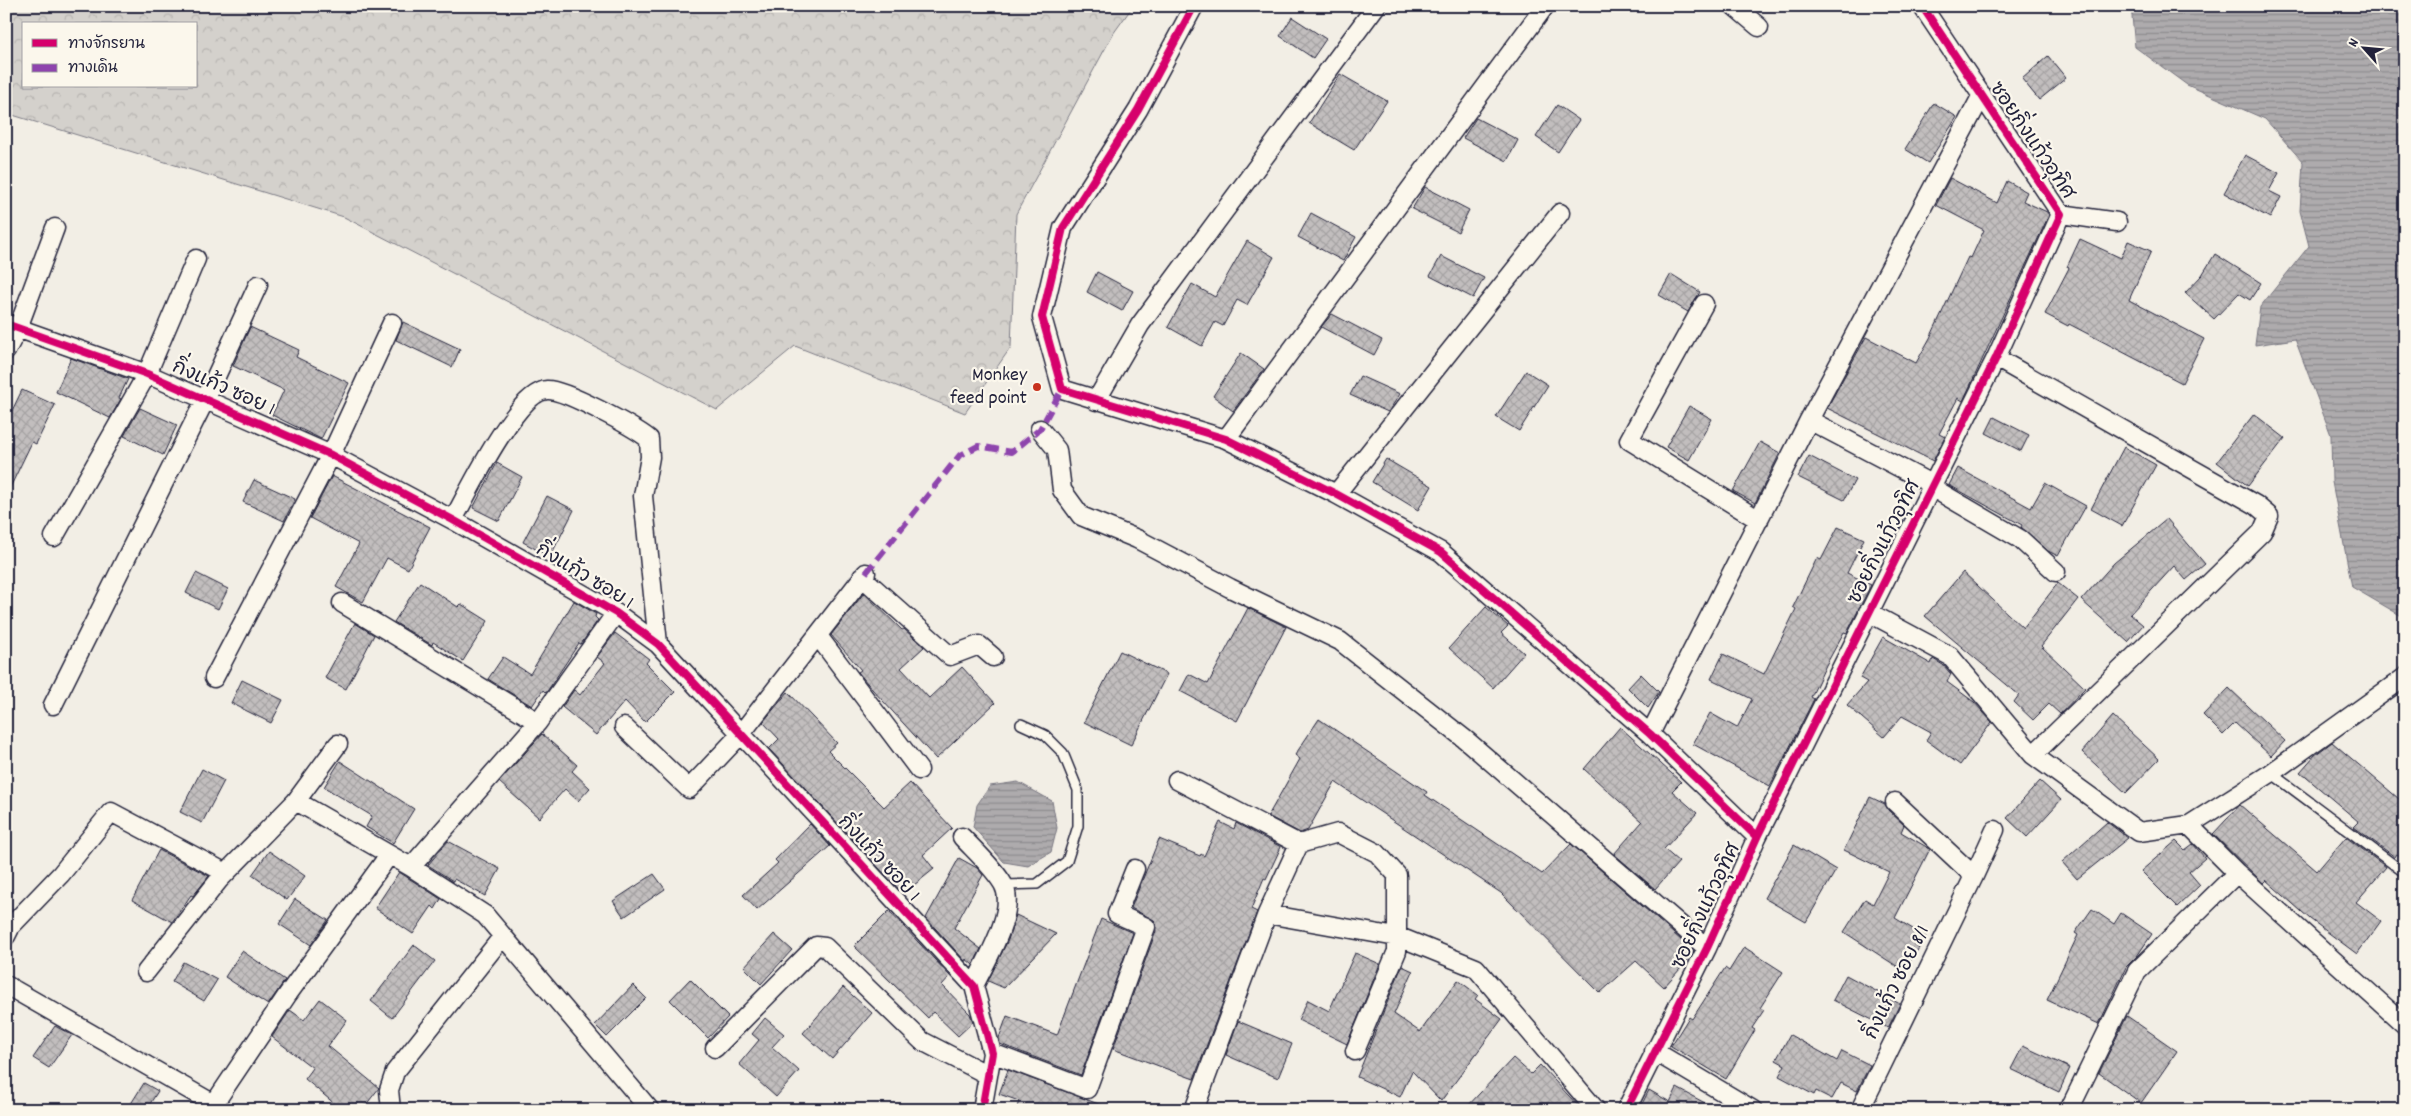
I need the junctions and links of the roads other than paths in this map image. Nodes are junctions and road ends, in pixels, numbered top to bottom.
1 (1194, 6) edge
2 (1376, 6) edge
3 (1545, 6) edge
4 (1734, 6) edge
5 (1922, 6) edge
6 (1759, 28) dead end
7 (1982, 95) junction
8 (1560, 212) dead end
9 (2061, 214) junction
10 (2117, 222) dead end
11 (55, 228) dead end
12 (196, 259) dead end
13 (258, 285) dead end
14 (1704, 304) dead end
15 (392, 323) dead end
16 (12, 326) edge
17 (6, 351) edge
18 (1996, 358) junction
19 (147, 374) junction
20 (206, 398) junction
21 (1096, 401) junction
22 (1809, 420) junction
23 (1040, 428) dead end
24 (1226, 439) junction
25 (331, 455) junction
26 (1932, 486) junction
27 (1336, 494) junction
28 (453, 520) junction
29 (1759, 520) junction
30 (54, 537) dead end
31 (2056, 572) dead end
32 (342, 603) dead end
33 (616, 612) junction
34 (1868, 612) junction
35 (818, 636) junction
36 (658, 644) junction
37 (993, 657) dead end
38 (2405, 677) edge
39 (214, 678) dead end
40 (53, 705) dead end
41 (538, 722) junction
42 (1021, 724) dead end
43 (624, 727) dead end
44 (1650, 734) junction
45 (740, 735) junction
46 (338, 744) dead end
47 (2033, 755) junction
48 (919, 770) dead end
49 (2271, 773) junction
50 (1176, 780) dead end
51 (296, 801) junction
52 (1895, 802) dead end
53 (2189, 824) junction
54 (1995, 830) dead end
55 (962, 837) dead end
56 (1757, 837) junction
57 (1299, 844) junction
58 (389, 855) junction
59 (411, 867) junction
60 (1136, 869) dead end
61 (226, 873) junction
62 (2237, 873) junction
63 (2405, 873) edge
64 (1974, 876) junction
65 (1004, 885) junction
66 (1267, 914) junction
67 (6, 936) edge
68 (503, 936) junction
69 (1397, 937) junction
70 (1707, 948) junction
71 (146, 972) dead end
72 (6, 985) edge
73 (974, 986) junction
74 (2405, 1025) edge
75 (715, 1048) dead end
76 (1355, 1051) dead end
77 (1654, 1051) junction
78 (992, 1053) junction
79 (988, 1075) junction
80 (216, 1107) edge
81 (391, 1110) edge
82 (650, 1110) edge
83 (982, 1110) edge
84 (1194, 1110) edge
85 (1596, 1110) edge
86 (1626, 1110) edge
87 (1753, 1110) edge
88 (1860, 1110) edge
89 (2069, 1110) edge

1 - 21 street
2 - 21 street
3 - 24 street
4 - 6 street
5 - 7 street, ซอยกิ่งแก้วอุทิศ
7 - 9 street, ซอยกิ่งแก้วอุทิศ
7 - 22 street
8 - 27 street
9 - 10 street
9 - 18 street, ซอยกิ่งแก้วอุทิศ
11 - 16 street
12 - 19 street
13 - 20 street
14 - 29 street
15 - 25 street
16 - 17 street
16 - 19 street, กิ่งแก้ว ซอย 1
18 - 26 street, ซอยกิ่งแก้วอุทิศ
18 - 47 street
19 - 20 street, กิ่งแก้ว ซอย 1
19 - 30 street
20 - 25 street, กิ่งแก้ว ซอย 1
20 - 40 street
21 - 24 street
22 - 26 street
22 - 29 street
23 - 70 street
24 - 27 street
25 - 28 street, กิ่งแก้ว ซอย 1
25 - 39 street
26 - 31 street
26 - 34 street, ซอยกิ่งแก้วอุทิศ
27 - 44 street
28 - 33 street, กิ่งแก้ว ซอย 1
28 - 36 street
29 - 44 street
32 - 41 street
33 - 36 street, กิ่งแก้ว ซอย 1
33 - 41 street
34 - 47 street
34 - 56 street, ซอยกิ่งแก้วอุทิศ
35 - 37 street
35 - 45 street
35 - 48 street
36 - 45 street, กิ่งแก้ว ซอย 1
38 - 49 street
41 - 59 street
42 - 65 lane
43 - 45 street
44 - 56 street
45 - 73 street, กิ่งแก้ว ซอย 1
46 - 51 street
47 - 53 street
49 - 53 street
49 - 63 lane
50 - 57 street
51 - 58 street
51 - 61 street
52 - 64 street
53 - 62 street
54 - 64 street, กิ่งแก้ว ซอย 8/1
55 - 65 street
56 - 70 street, ซอยกิ่งแก้วอุทิศ
57 - 66 street
57 - 69 street
58 - 59 street
58 - 80 street
59 - 68 street
60 - 78 street
61 - 67 street
61 - 71 street
62 - 74 street
62 - 89 street
64 - 88 street, กิ่งแก้ว ซอย 8/1
65 - 73 street
66 - 69 street
66 - 84 street
68 - 81 street
68 - 82 street
69 - 76 street
69 - 85 street
70 - 77 street, ซอยกิ่งแก้วอุทิศ
72 - 80 street
73 - 78 street, กิ่งแก้ว ซอย 1
75 - 79 street
77 - 86 street, ซอยกิ่งแก้วอุทิศ
77 - 87 street
78 - 79 street, กิ่งแก้ว ซอย 1
79 - 83 street, กิ่งแก้ว ซอย 1

